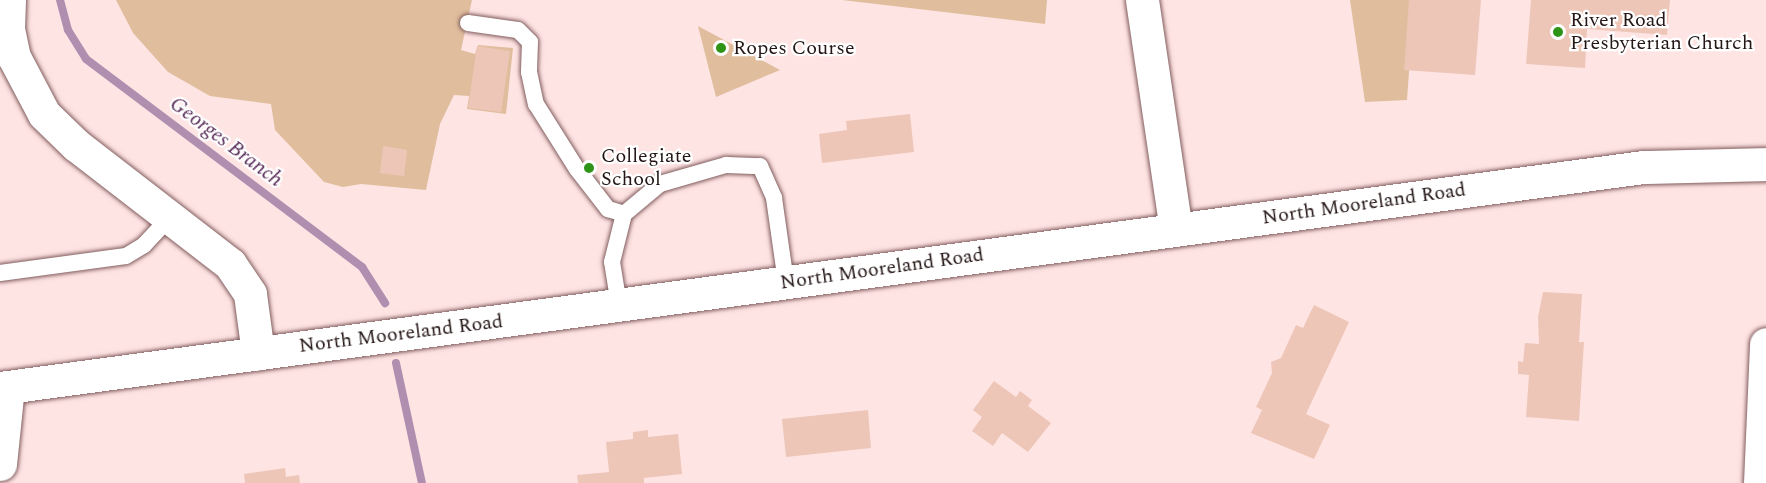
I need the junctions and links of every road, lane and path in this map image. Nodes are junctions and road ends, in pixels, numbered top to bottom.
1 (9, 0) edge
2 (1142, 0) edge
3 (468, 23) dead end
4 (7, 64) edge
5 (1766, 164) edge
6 (624, 214) junction
7 (171, 216) junction
8 (1176, 230) junction
9 (0, 273) edge
10 (786, 282) junction
11 (619, 305) junction
12 (1766, 344) edge
13 (258, 353) junction
14 (4, 388) edge
15 (0, 464) edge
16 (1760, 483) edge

1 - 4 street
2 - 8 street
3 - 6 lane
4 - 7 street
5 - 8 street, North Mooreland Road
6 - 10 lane
6 - 11 lane
7 - 9 lane
7 - 13 street
8 - 10 street, North Mooreland Road
10 - 11 street, North Mooreland Road
11 - 13 street, North Mooreland Road
12 - 16 street
13 - 14 street, North Mooreland Road
14 - 15 street

